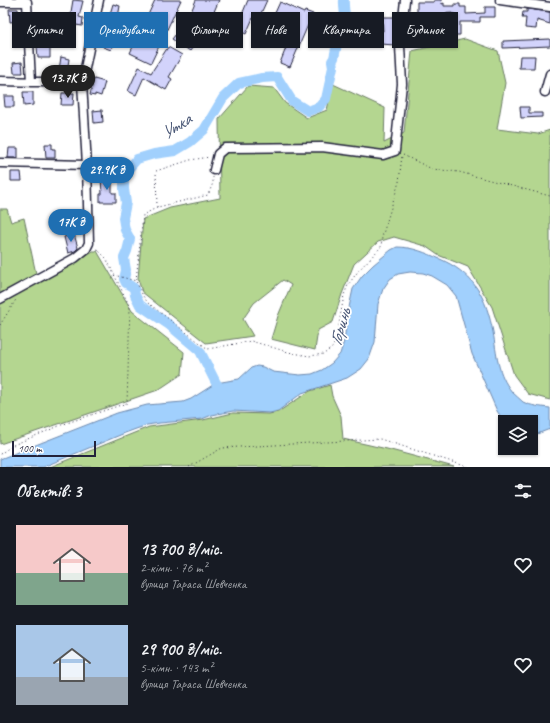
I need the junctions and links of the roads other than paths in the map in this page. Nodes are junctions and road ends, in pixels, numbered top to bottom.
1 (99, 0) edge
2 (405, 0) edge
3 (500, 0) edge
4 (0, 2) edge
5 (550, 7) edge
6 (550, 74) edge
7 (0, 81) edge
8 (31, 82) junction
9 (82, 83) junction
10 (545, 92) dead end
11 (0, 163) edge
12 (87, 165) junction
13 (214, 170) road end
14 (0, 299) edge

1 - 9 street
2 - 13 street
3 - 5 street
4 - 8 street
6 - 10 street
7 - 8 street
8 - 9 street
9 - 12 street
11 - 12 street
12 - 14 street

